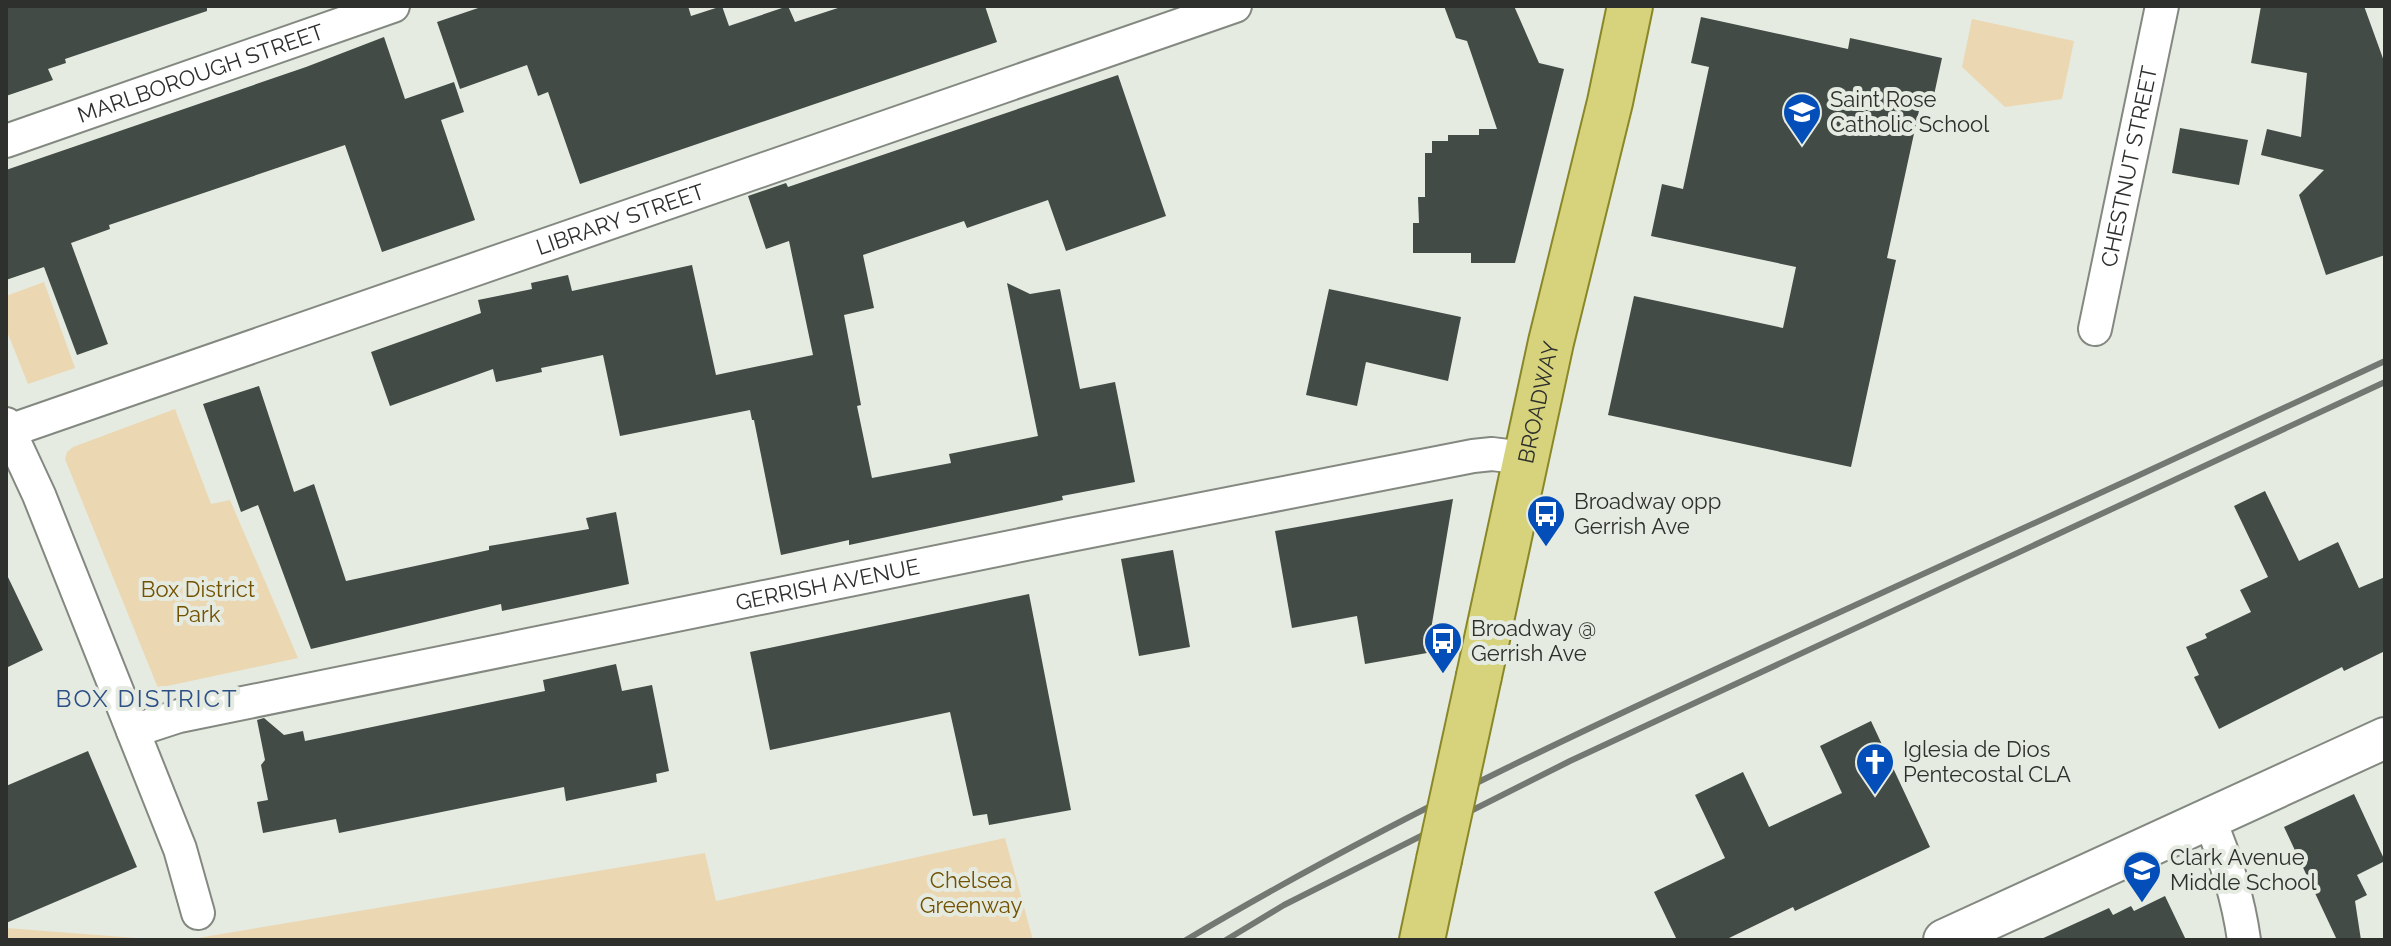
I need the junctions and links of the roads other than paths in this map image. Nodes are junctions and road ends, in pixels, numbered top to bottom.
1 (393, 6) edge
2 (1235, 6) edge
3 (1630, 6) edge
4 (2162, 6) edge
5 (6, 141) edge
6 (2095, 329) dead end
7 (7, 429) edge
8 (1525, 458) junction
9 (133, 731) junction
10 (2385, 738) edge
11 (2209, 819) junction
12 (198, 913) dead end
13 (1422, 940) edge
14 (1944, 940) edge
15 (2244, 940) edge

1 - 5 street, MARLBOROUGH STREET
2 - 7 street, LIBRARY STREET
3 - 8 main road, BROADWAY
4 - 6 street, CHESTNUT STREET
7 - 9 street
8 - 9 street, GERRISH AVENUE
8 - 13 main road, BROADWAY, bridge
9 - 12 street
10 - 11 street
11 - 14 street
11 - 15 street

